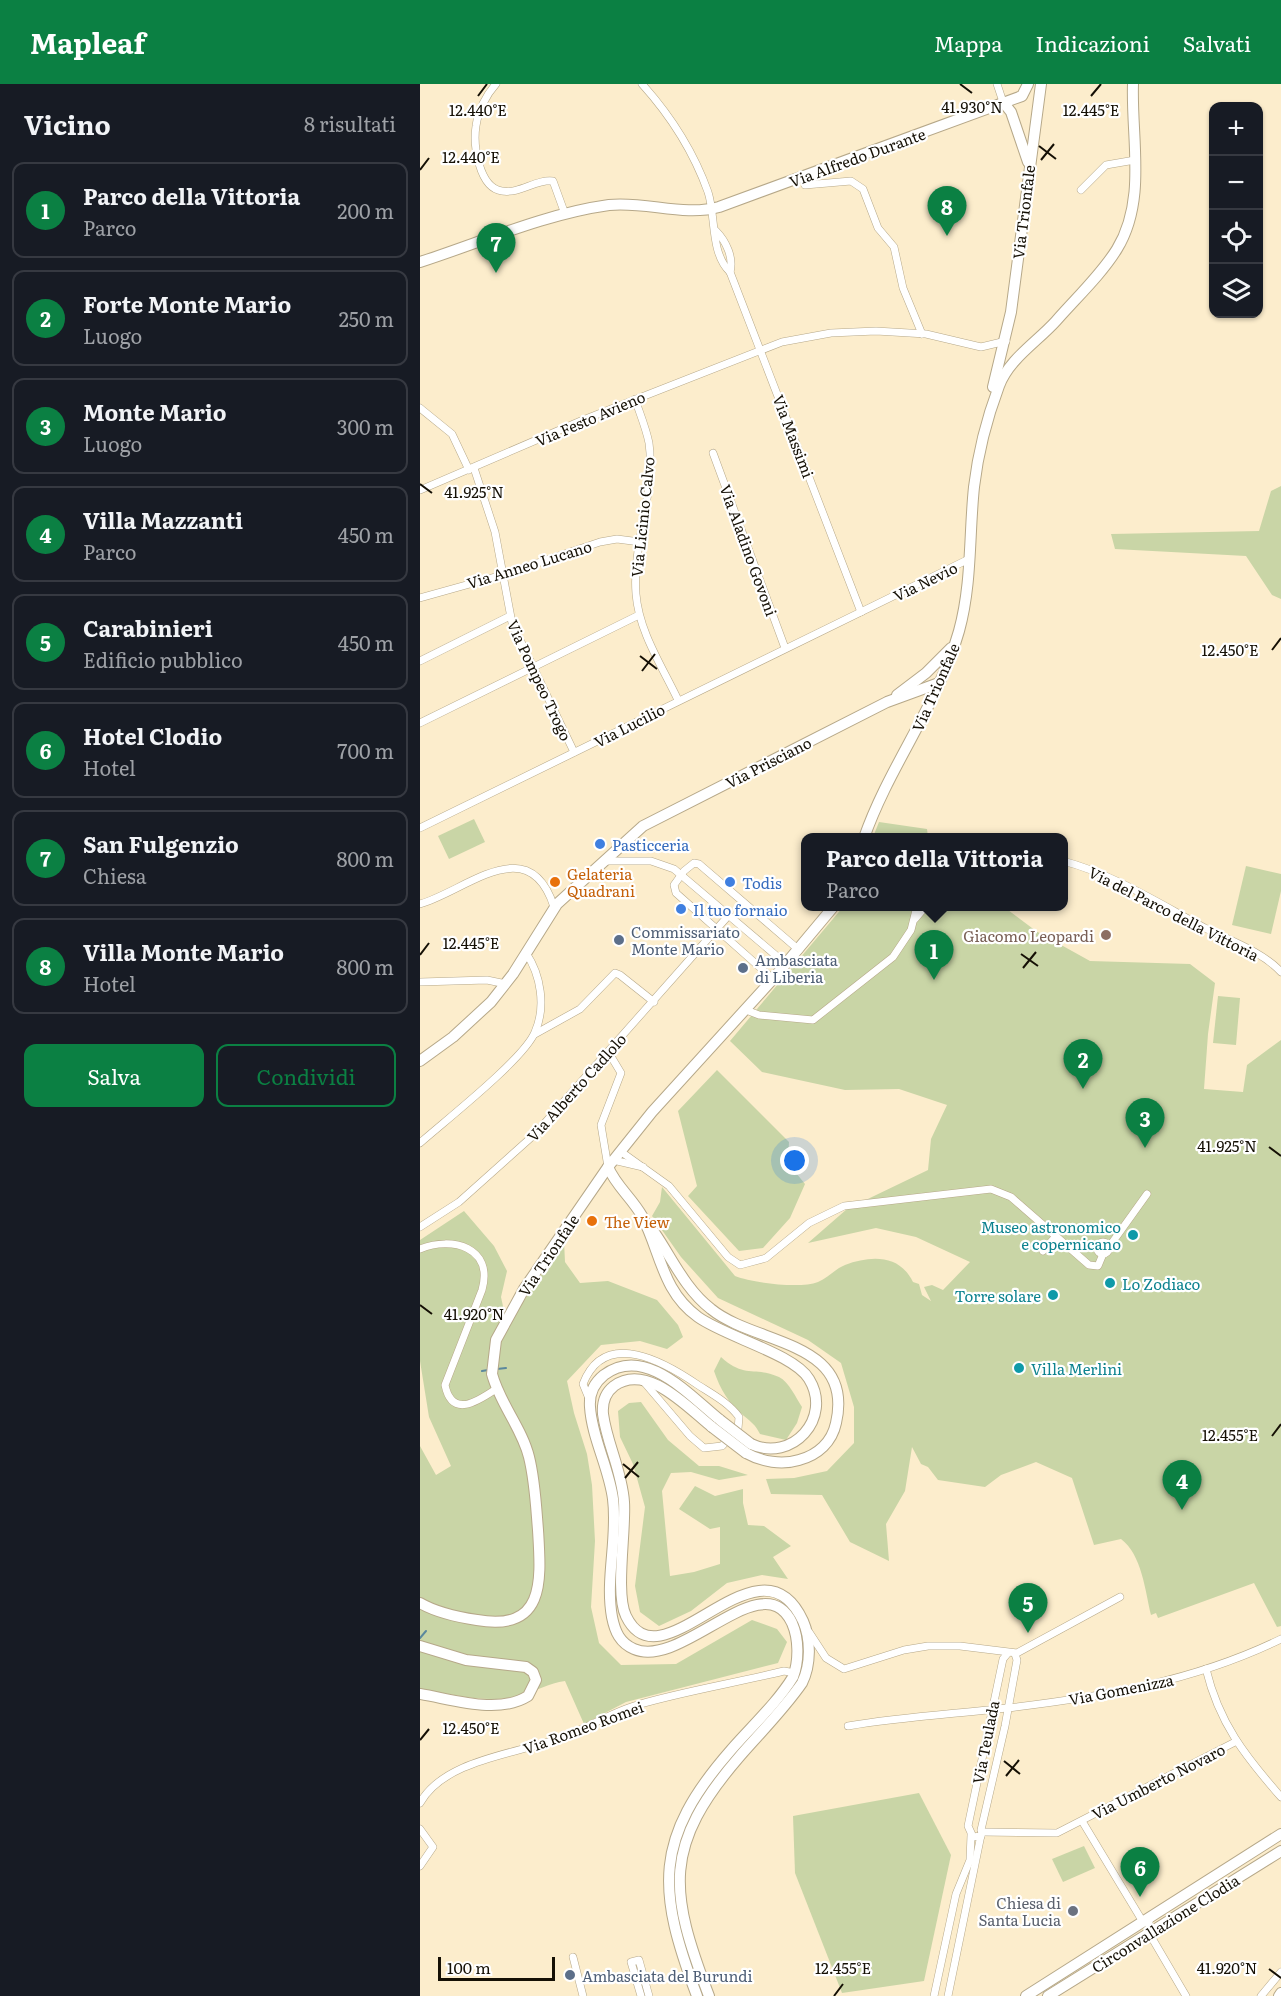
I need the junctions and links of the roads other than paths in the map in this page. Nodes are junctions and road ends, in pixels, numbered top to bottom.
1 (496, 84) edge
2 (642, 84) edge
3 (997, 84) edge
4 (1028, 84) edge
5 (1041, 84) edge
6 (1133, 84) edge
7 (1003, 102) junction
8 (1135, 160) junction
9 (1029, 166) junction
10 (805, 185) dead end
11 (1081, 190) dead end
12 (712, 208) junction
13 (566, 214) junction
14 (420, 262) edge
15 (922, 334) junction
16 (1006, 341) junction
17 (760, 350) junction
18 (1018, 358) junction
19 (635, 399) junction
20 (420, 408) edge
21 (987, 420) junction
22 (713, 453) dead end
23 (472, 469) junction
24 (420, 490) edge
25 (640, 542) junction
26 (969, 559) junction
27 (502, 575) junction
28 (420, 598) edge
29 (861, 612) junction
30 (639, 615) junction
31 (510, 616) junction
32 (955, 644) junction
33 (785, 648) junction
34 (420, 660) edge
35 (532, 668) junction
36 (939, 683) junction
37 (678, 700) junction
38 (887, 702) junction
39 (420, 722) edge
40 (574, 752) junction
41 (420, 828) edge
42 (866, 833) edge
43 (606, 861) junction
44 (1068, 863) edge
45 (681, 874) junction
46 (420, 904) edge
47 (554, 907) junction
48 (830, 911) edge
49 (916, 911) edge
50 (922, 911) edge
51 (729, 915) junction
52 (915, 919) junction
53 (717, 929) junction
54 (799, 950) junction
55 (526, 953) junction
56 (786, 964) junction
57 (1281, 972) edge
58 (773, 979) junction
59 (420, 982) edge
60 (506, 984) junction
61 (654, 1002) junction
62 (746, 1010) junction
63 (535, 1034) junction
64 (609, 1053) junction
65 (420, 1061) edge
66 (420, 1143) edge
67 (614, 1160) junction
68 (645, 1168) junction
69 (1147, 1194) dead end
70 (642, 1217) junction
71 (420, 1227) edge
72 (1056, 1236) junction
73 (420, 1249) edge
74 (1043, 1251) dead end
75 (642, 1380) junction
76 (496, 1389) junction
77 (590, 1401) junction
78 (716, 1424) junction
79 (749, 1449) junction
80 (1120, 1597) dead end
81 (423, 1606) edge
82 (804, 1625) junction
83 (1281, 1639) edge
84 (420, 1646) edge
85 (1011, 1653) junction
86 (1206, 1669) junction
87 (795, 1673) junction
88 (420, 1694) edge
89 (1008, 1708) junction
90 (991, 1710) junction
91 (771, 1713) junction
92 (848, 1726) dead end
93 (1235, 1742) junction
94 (733, 1756) junction
95 (1281, 1797) edge
96 (420, 1803) edge
97 (1082, 1821) junction
98 (420, 1830) edge
99 (971, 1832) junction
100 (981, 1833) junction
101 (1281, 1834) edge
102 (1281, 1851) edge
103 (420, 1866) edge
104 (674, 1883) junction
105 (1146, 1920) junction
106 (1149, 1933) junction
107 (573, 1957) dead end
108 (1281, 1972) edge
109 (584, 1996) edge
110 (641, 1996) edge
111 (650, 1996) edge
112 (697, 1996) edge
113 (709, 1996) edge
114 (934, 1996) edge
115 (948, 1996) edge
116 (1026, 1996) edge
117 (1048, 1996) edge
118 (1186, 1996) edge
119 (1261, 1996) edge

1 - 13 street
2 - 12 street, Via Massimi
3 - 7 street
4 - 7 main road, Via Alfredo Durante
5 - 9 main road, Via Trionfale
6 - 8 main road, Via Trionfale
7 - 9 main road
7 - 12 main road, Via Alfredo Durante
8 - 11 street
8 - 18 main road, Via Trionfale
9 - 16 main road, Via Trionfale
10 - 15 street
12 - 13 main road, Via Alfredo Durante
12 - 17 street, Via Massimi
13 - 14 main road, Via Alfredo Durante
15 - 16 street, Via Festo Avieno
15 - 17 street, Via Festo Avieno
16 - 18 main road
16 - 21 main road, Via Trionfale
17 - 19 street, Via Festo Avieno
17 - 29 street, Via Massimi
18 - 21 main road, Via Trionfale
19 - 23 street, Via Festo Avieno
19 - 25 street, Via Licinio Calvo
20 - 23 street, Via Pompeo Trogo
21 - 26 main road, Via Trionfale
22 - 33 street, Via Aladino Govoni
23 - 24 street, Via Festo Avieno
23 - 27 street, Via Pompeo Trogo
25 - 27 street, Via Anneo Lucano
25 - 30 street, Via Licinio Calvo
26 - 29 street, Via Nevio
26 - 32 main road, Via Trionfale
27 - 28 street, Via Anneo Lucano
27 - 31 street, Via Pompeo Trogo
29 - 33 street, Via Lucilio
30 - 35 street
30 - 37 street, Via Licinio Calvo
31 - 34 street
31 - 35 street, Via Pompeo Trogo
32 - 36 main road, Via Trionfale
32 - 38 main road, Via Prisciano
33 - 37 street, Via Lucilio
35 - 39 street
35 - 40 street, Via Pompeo Trogo
36 - 38 main road, Via Prisciano
36 - 42 main road, Via Trionfale
37 - 40 street, Via Lucilio
38 - 43 main road, Via Prisciano
40 - 41 street, Via Lucilio
43 - 45 street
43 - 47 main road, Via Prisciano
44 - 57 street, Via del Parco della Vittoria
45 - 51 street
45 - 53 street
45 - 54 street
46 - 47 street
47 - 55 main road, Via Prisciano
48 - 54 main road, Via Trionfale
49 - 52 street
50 - 52 street
51 - 53 street, Via Alberto Cadlolo
51 - 56 street
52 - 62 street
53 - 58 street
53 - 61 street, Via Alberto Cadlolo
54 - 56 main road, Via Trionfale
55 - 60 main road, Via Prisciano
55 - 63 street
56 - 58 main road, Via Trionfale
58 - 62 main road, Via Trionfale
59 - 60 street
60 - 65 main road, Via Prisciano
61 - 63 street
61 - 64 street, Via Alberto Cadlolo
62 - 67 main road, Via Trionfale
63 - 66 street
64 - 67 street
64 - 71 street, Via Alberto Cadlolo
67 - 68 street
67 - 68 street
67 - 70 main road
67 - 76 main road, Via Trionfale
68 - 72 street
69 - 72 street
70 - 79 main road
70 - 79 main road
72 - 74 street
73 - 76 street
75 - 77 street
75 - 78 main road
75 - 82 main road
76 - 81 main road, Via Trionfale
77 - 78 main road
77 - 87 main road
78 - 79 main road, bridge
80 - 85 street
82 - 85 street
82 - 91 main road
83 - 86 street, Via Gomenizza
84 - 88 main road
85 - 89 street, Via Teulada
85 - 90 street, Via Teulada
86 - 89 street, Via Gomenizza
86 - 93 street
87 - 91 main road
87 - 96 street, Via Romeo Romei
89 - 90 street, Via Gomenizza
89 - 100 street, Via Teulada
90 - 92 street, Via Gomenizza
90 - 99 street, Via Teulada
91 - 94 main road
93 - 95 street
93 - 97 street, Via Umberto Novaro
94 - 104 main road
94 - 104 main road
97 - 100 street, Via Umberto Novaro
97 - 105 street
98 - 103 street
99 - 100 street, Via Umberto Novaro
99 - 114 street, Via Teulada
100 - 115 street, Via Teulada
101 - 105 main road, Circonvallazione Clodia
102 - 106 main road, Circonvallazione Clodia
104 - 112 main road
104 - 113 main road
105 - 106 street
105 - 116 main road, Circonvallazione Clodia
106 - 117 main road, Circonvallazione Clodia
106 - 118 street
107 - 109 street
108 - 119 street
110 - 111 street

